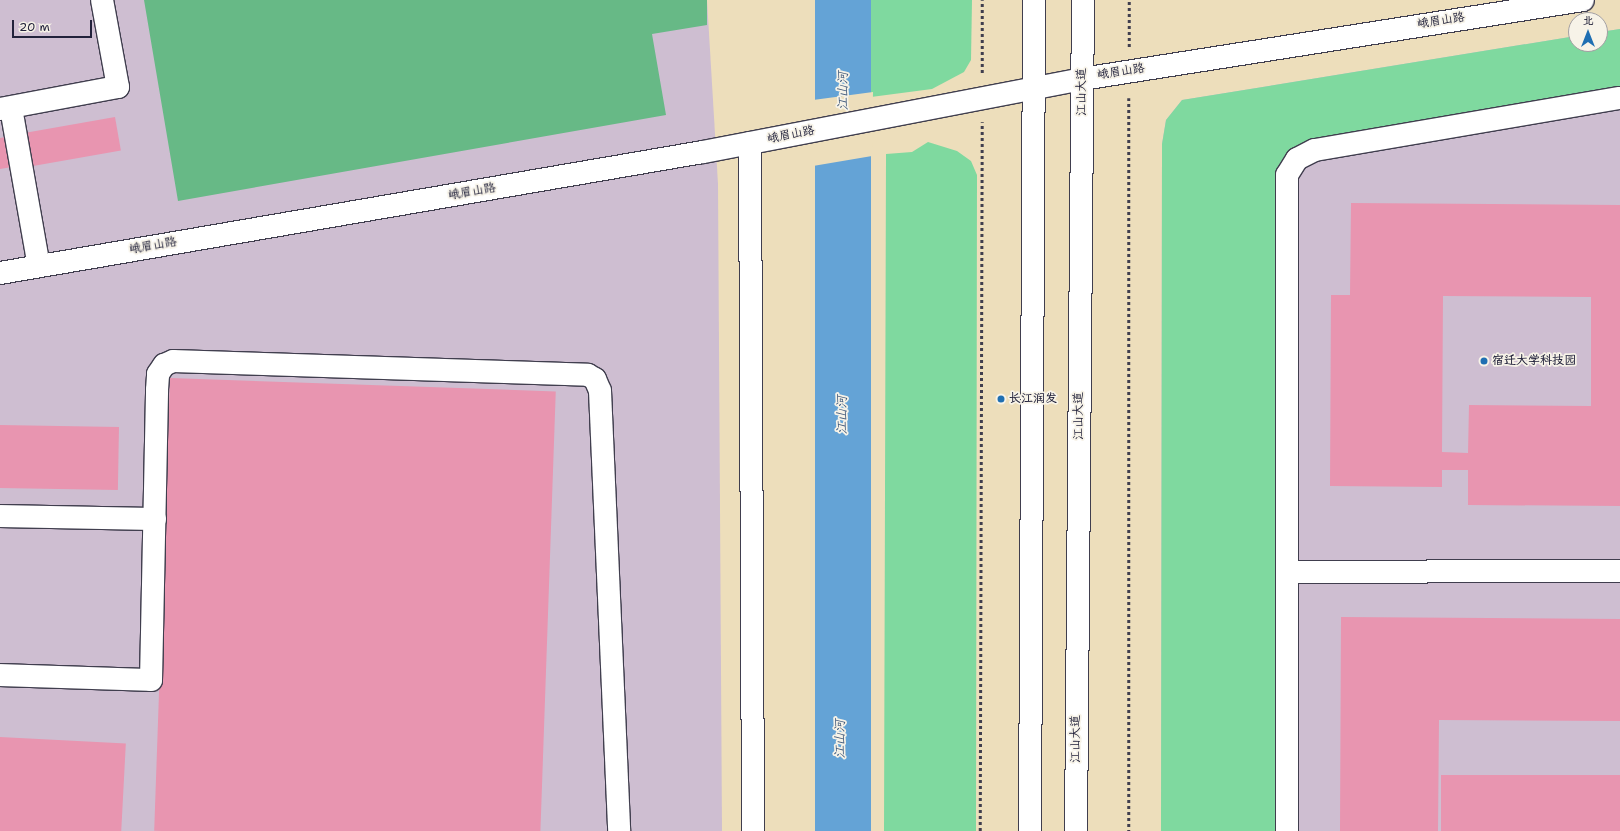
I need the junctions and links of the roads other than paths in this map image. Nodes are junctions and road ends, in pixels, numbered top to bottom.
1 (102, 0) edge
2 (1034, 0) edge
3 (1083, 0) edge
4 (1583, 0) edge
5 (1082, 79) junction
6 (1034, 89) junction
7 (1620, 98) edge
8 (5, 108) edge
9 (750, 143) junction
10 (39, 266) junction
11 (0, 273) edge
12 (0, 516) edge
13 (156, 519) junction
14 (1620, 571) edge
15 (1287, 572) junction
16 (0, 674) edge
17 (619, 831) edge
18 (753, 831) edge
19 (1030, 831) edge
20 (1076, 831) edge
21 (1287, 831) edge

1 - 8 street
2 - 6 street
3 - 5 street, 江山大道
4 - 5 street, 峨眉山路
5 - 6 street, 峨眉山路
5 - 20 street, 江山大道
6 - 9 street, 峨眉山路
6 - 19 street
7 - 15 street
8 - 10 street
9 - 10 street, 峨眉山路
9 - 18 street
10 - 11 street, 峨眉山路
12 - 13 street
13 - 16 street
13 - 17 street
14 - 15 street
15 - 21 street

